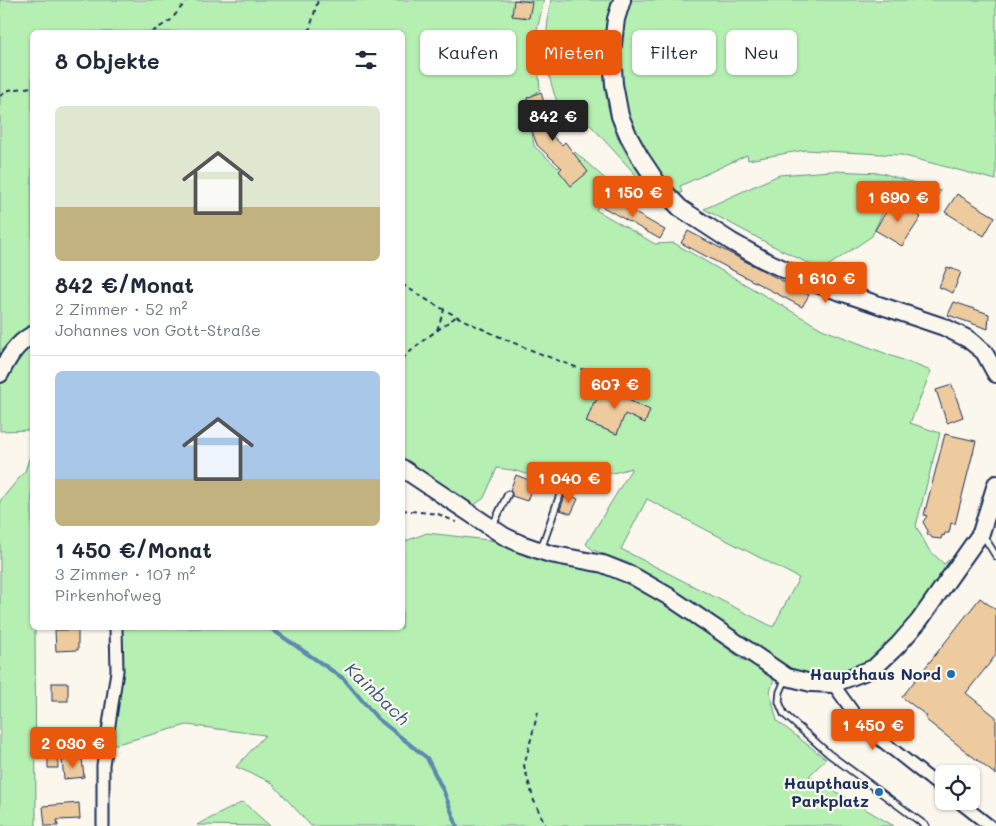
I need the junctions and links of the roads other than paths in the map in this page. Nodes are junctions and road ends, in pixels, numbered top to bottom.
1 (622, 0) edge
2 (30, 336) edge
3 (0, 374) edge
4 (996, 374) edge
5 (405, 470) edge
6 (996, 484) edge
7 (561, 492) dead end
8 (508, 494) dead end
9 (492, 527) junction
10 (981, 533) junction
11 (540, 551) junction
12 (996, 556) edge
13 (116, 630) edge
14 (787, 677) junction
15 (833, 684) junction
16 (935, 783) edge
17 (970, 810) edge
18 (103, 826) edge
19 (926, 826) edge
20 (990, 826) edge

1 - 4 street
2 - 3 street
5 - 9 street
6 - 10 street
7 - 11 lane
8 - 9 lane
9 - 11 street
10 - 12 lane
10 - 15 street
11 - 14 street
13 - 18 street
14 - 15 street
14 - 19 lane
15 - 16 street
17 - 20 street

